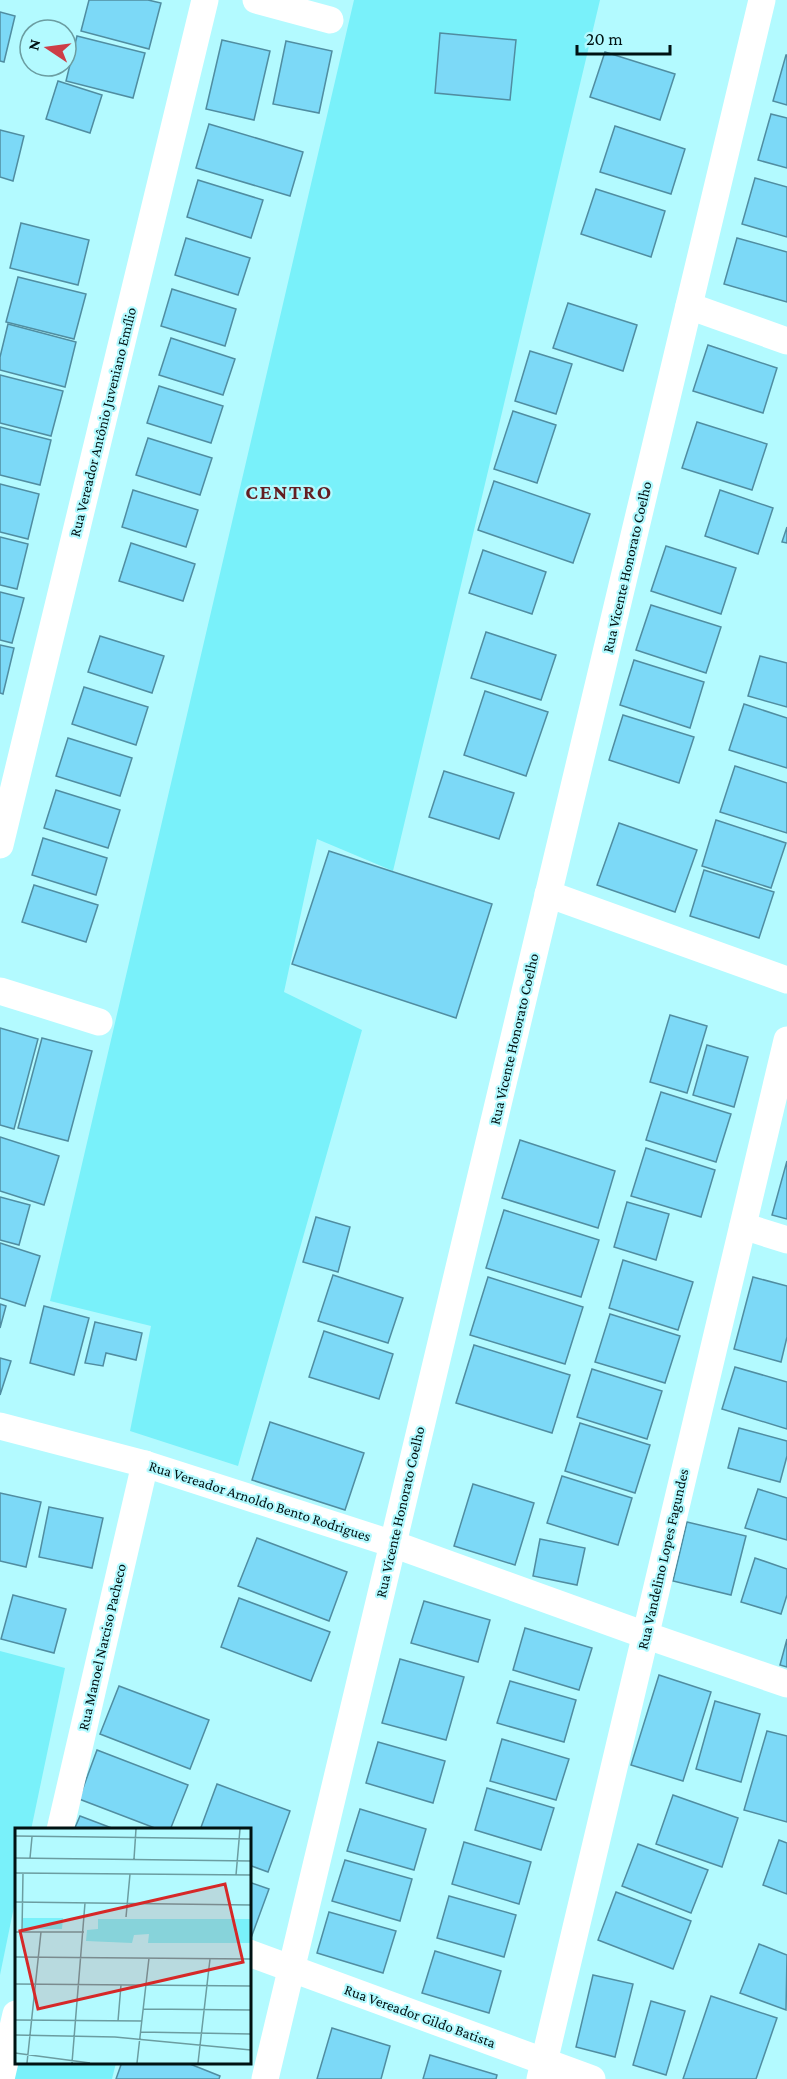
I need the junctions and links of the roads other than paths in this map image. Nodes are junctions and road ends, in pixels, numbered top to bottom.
1 (205, 0) edge
2 (256, 0) edge
3 (762, 0) edge
4 (330, 20) dead end
5 (689, 306) junction
6 (787, 341) edge
7 (0, 845) edge
8 (549, 894) junction
9 (787, 980) edge
10 (0, 991) edge
11 (99, 1022) dead end
12 (787, 1040) edge
13 (743, 1226) junction
14 (787, 1240) edge
15 (0, 1426) edge
16 (145, 1464) junction
17 (393, 1544) junction
18 (645, 1635) junction
19 (787, 1684) edge
20 (60, 1828) edge
21 (250, 1953) edge
22 (291, 1968) junction
23 (15, 2018) edge
24 (2, 2066) edge
25 (542, 2070) edge
26 (265, 2079) edge
27 (592, 2079) edge

1 - 7 street, Rua Vereador Antônio Juveniano Emílio
2 - 4 street
3 - 5 street, Rua Vicente Honorato Coelho
5 - 6 street
5 - 8 street, Rua Vicente Honorato Coelho
8 - 9 street
8 - 17 street, Rua Vicente Honorato Coelho
10 - 11 street
12 - 13 street, Rua Vandelino Lopes Fagundes
13 - 14 street
13 - 18 street, Rua Vandelino Lopes Fagundes
15 - 16 street, Rua Vereador Arnoldo Bento Rodrigues
16 - 17 street, Rua Vereador Arnoldo Bento Rodrigues
16 - 20 street, Rua Manoel Narciso Pacheco
17 - 18 street, Rua Vereador Arnoldo Bento Rodrigues
17 - 22 street, Rua Vicente Honorato Coelho
18 - 19 street, Rua Vereador Arnoldo Bento Rodrigues
18 - 25 street, Rua Vandelino Lopes Fagundes
21 - 22 street, Rua Vereador Gildo Batista
22 - 25 street, Rua Vereador Gildo Batista
22 - 26 street, Rua Vicente Honorato Coelho
23 - 24 street
25 - 27 street, Rua Vereador Gildo Batista

